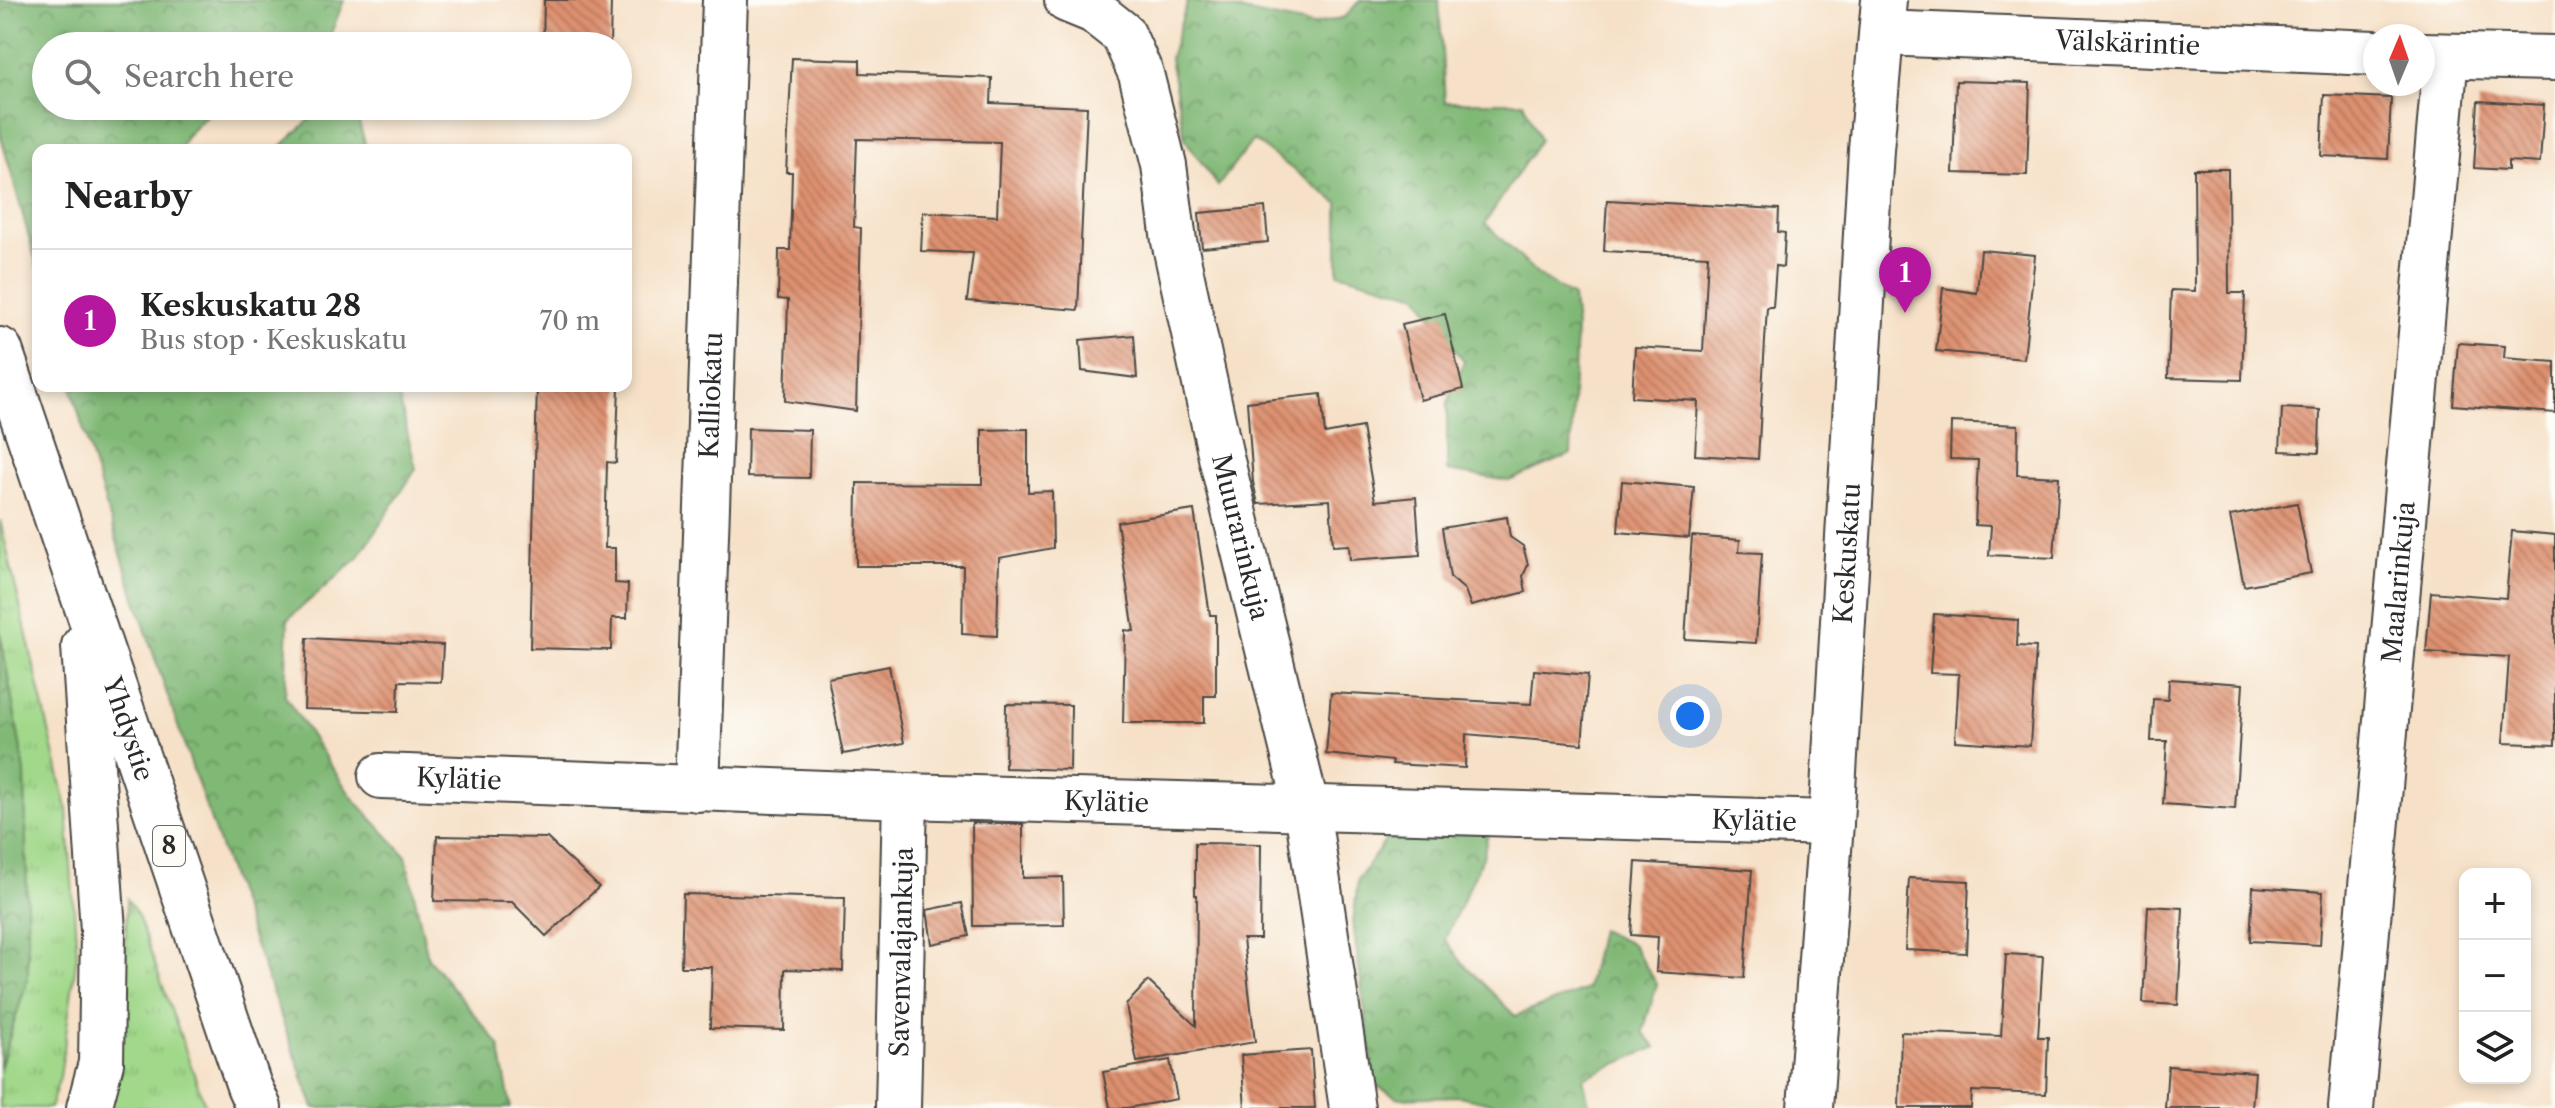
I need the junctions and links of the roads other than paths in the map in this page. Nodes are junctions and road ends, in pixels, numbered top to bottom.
1 (725, 0) edge
2 (1067, 0) edge
3 (1883, 16) edge
4 (2363, 52) edge
5 (2435, 55) edge
6 (2555, 58) edge
7 (2431, 96) edge
8 (0, 350) edge
9 (80, 583) junction
10 (381, 776) dead end
11 (697, 789) junction
12 (905, 796) junction
13 (1307, 809) junction
14 (1831, 823) junction
15 (89, 1108) edge
16 (259, 1108) edge
17 (898, 1108) edge
18 (1352, 1108) edge
19 (1810, 1108) edge
20 (2351, 1108) edge

1 - 11 main road, Kalliokatu
2 - 13 main road, Muurarinkuja
3 - 4 main road, Välskärintie
3 - 14 main road, Keskuskatu
5 - 6 main road
7 - 20 main road, Maalarinkuja
8 - 9 main road, Yhdystie / 8
9 - 15 main road
9 - 16 main road, Yhdystie / 8
10 - 11 main road, Kylätie
11 - 12 main road, Kylätie
12 - 13 main road, Kylätie
12 - 17 main road, Savenvalajankuja
13 - 14 main road, Kylätie
13 - 18 main road, Muurarinkuja
14 - 19 main road, Keskuskatu

